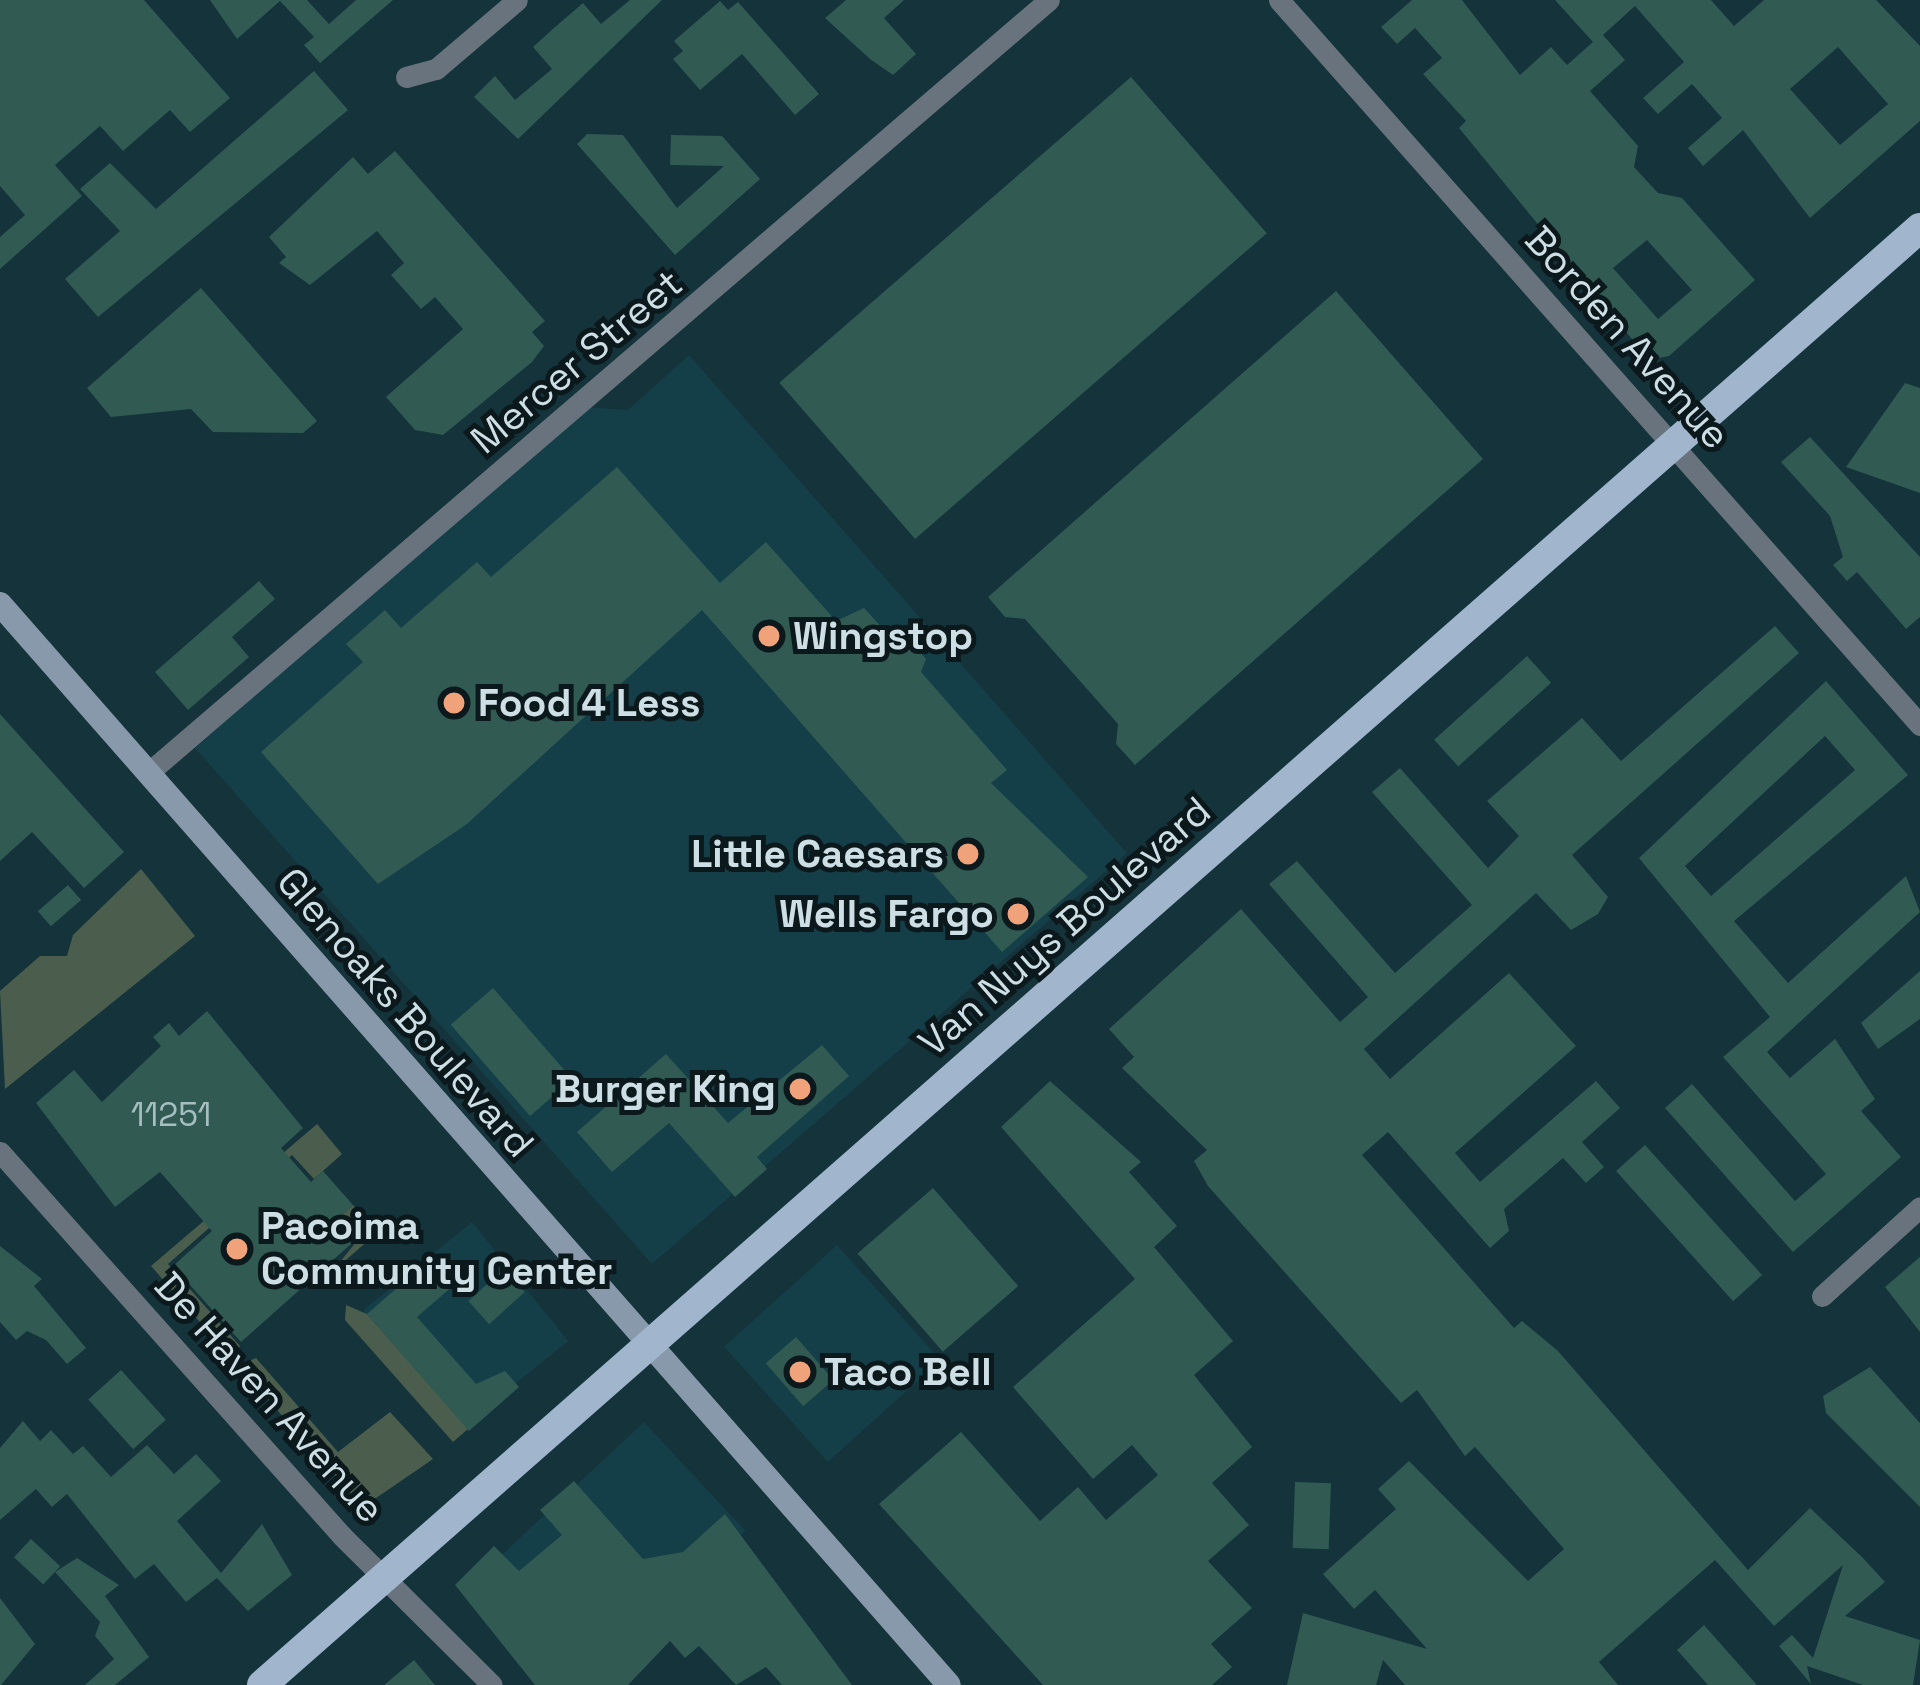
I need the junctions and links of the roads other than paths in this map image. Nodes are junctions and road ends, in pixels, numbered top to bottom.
1 (517, 0) edge
2 (1049, 0) edge
3 (1279, 0) edge
4 (406, 77) dead end
5 (1920, 228) edge
6 (1675, 445) junction
7 (0, 604) edge
8 (1920, 724) edge
9 (148, 772) junction
10 (0, 1152) edge
11 (1920, 1208) edge
12 (1822, 1296) dead end
13 (647, 1344) junction
14 (384, 1573) junction
15 (262, 1685) edge
16 (492, 1685) edge
17 (949, 1685) edge

1 - 4 street
2 - 9 street, Mercer Street
3 - 6 street, Borden Avenue
5 - 6 main road, Van Nuys Boulevard
6 - 8 street, Borden Avenue
6 - 13 main road, Van Nuys Boulevard
7 - 9 main road, Glenoaks Boulevard
9 - 13 main road, Glenoaks Boulevard
10 - 14 street, De Haven Avenue
11 - 12 street
13 - 14 main road, Van Nuys Boulevard
13 - 17 main road, Glenoaks Boulevard
14 - 15 main road, Van Nuys Boulevard
14 - 16 street, De Haven Avenue

